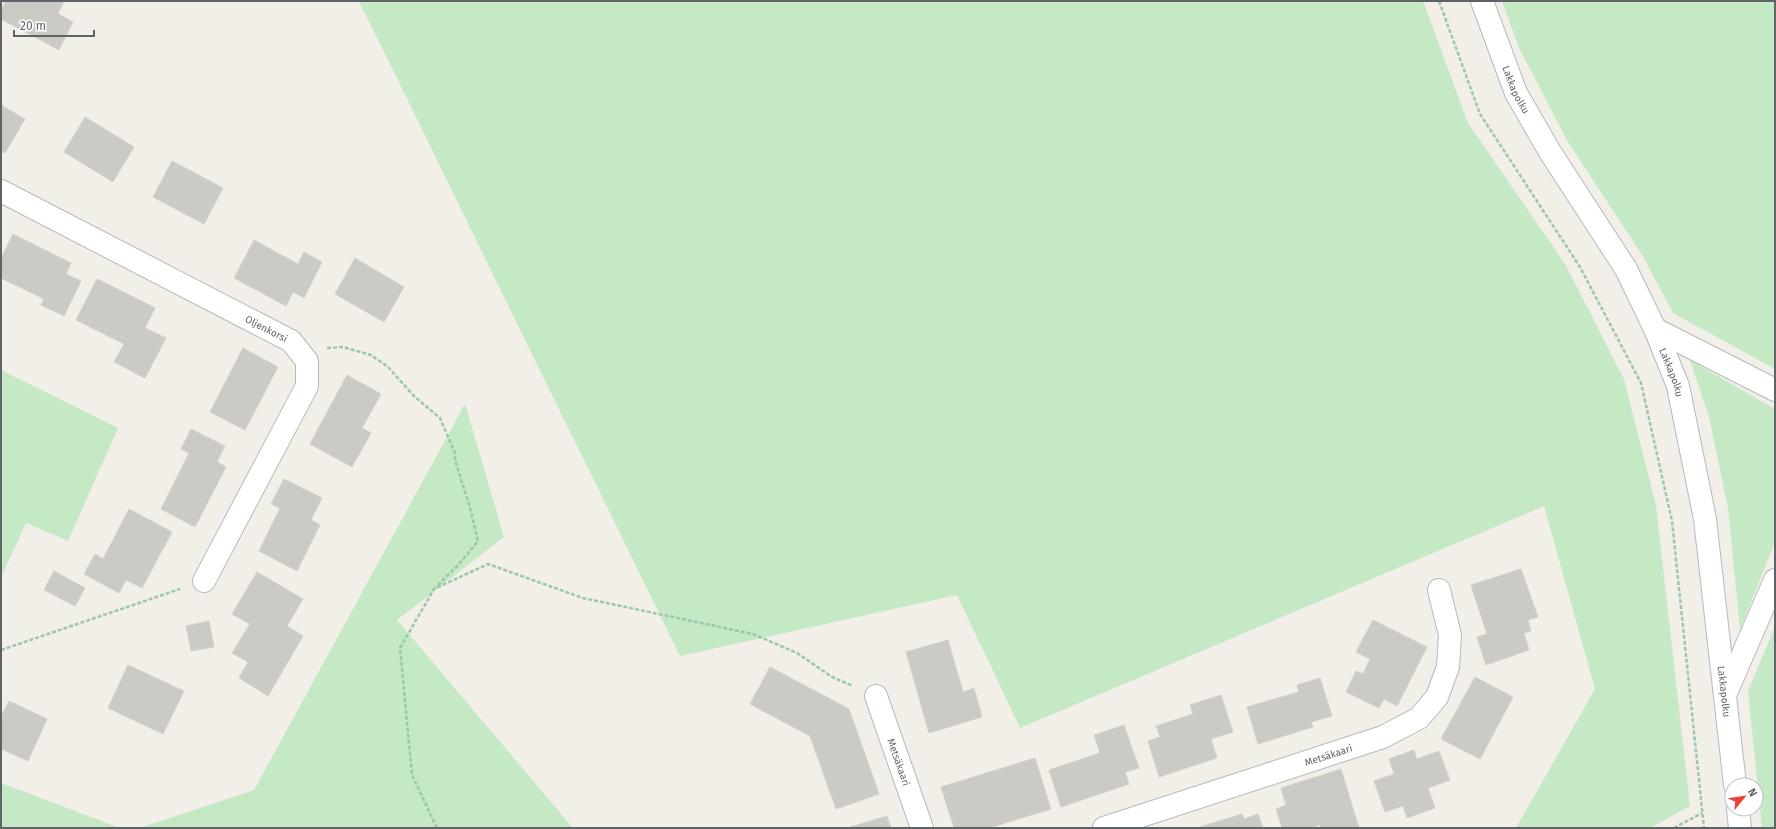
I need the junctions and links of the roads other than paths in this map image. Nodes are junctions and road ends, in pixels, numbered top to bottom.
1 (1482, 1) edge
2 (1, 191) edge
3 (1655, 329) junction
4 (1775, 390) edge
5 (1775, 580) edge
6 (204, 581) road end
7 (1439, 590) dead end
8 (1725, 694) junction
9 (876, 696) road end
10 (1734, 777) edge
11 (1739, 817) edge
12 (922, 828) edge
13 (1104, 828) edge
14 (1740, 828) edge

1 - 3 street, Lakkapolku
2 - 6 street, Oljenkorsi
3 - 4 street
3 - 8 street, Lakkapolku
5 - 8 street
7 - 13 street, Metsäkaari
8 - 10 street, Lakkapolku
9 - 12 street, Metsäkaari
11 - 14 street

